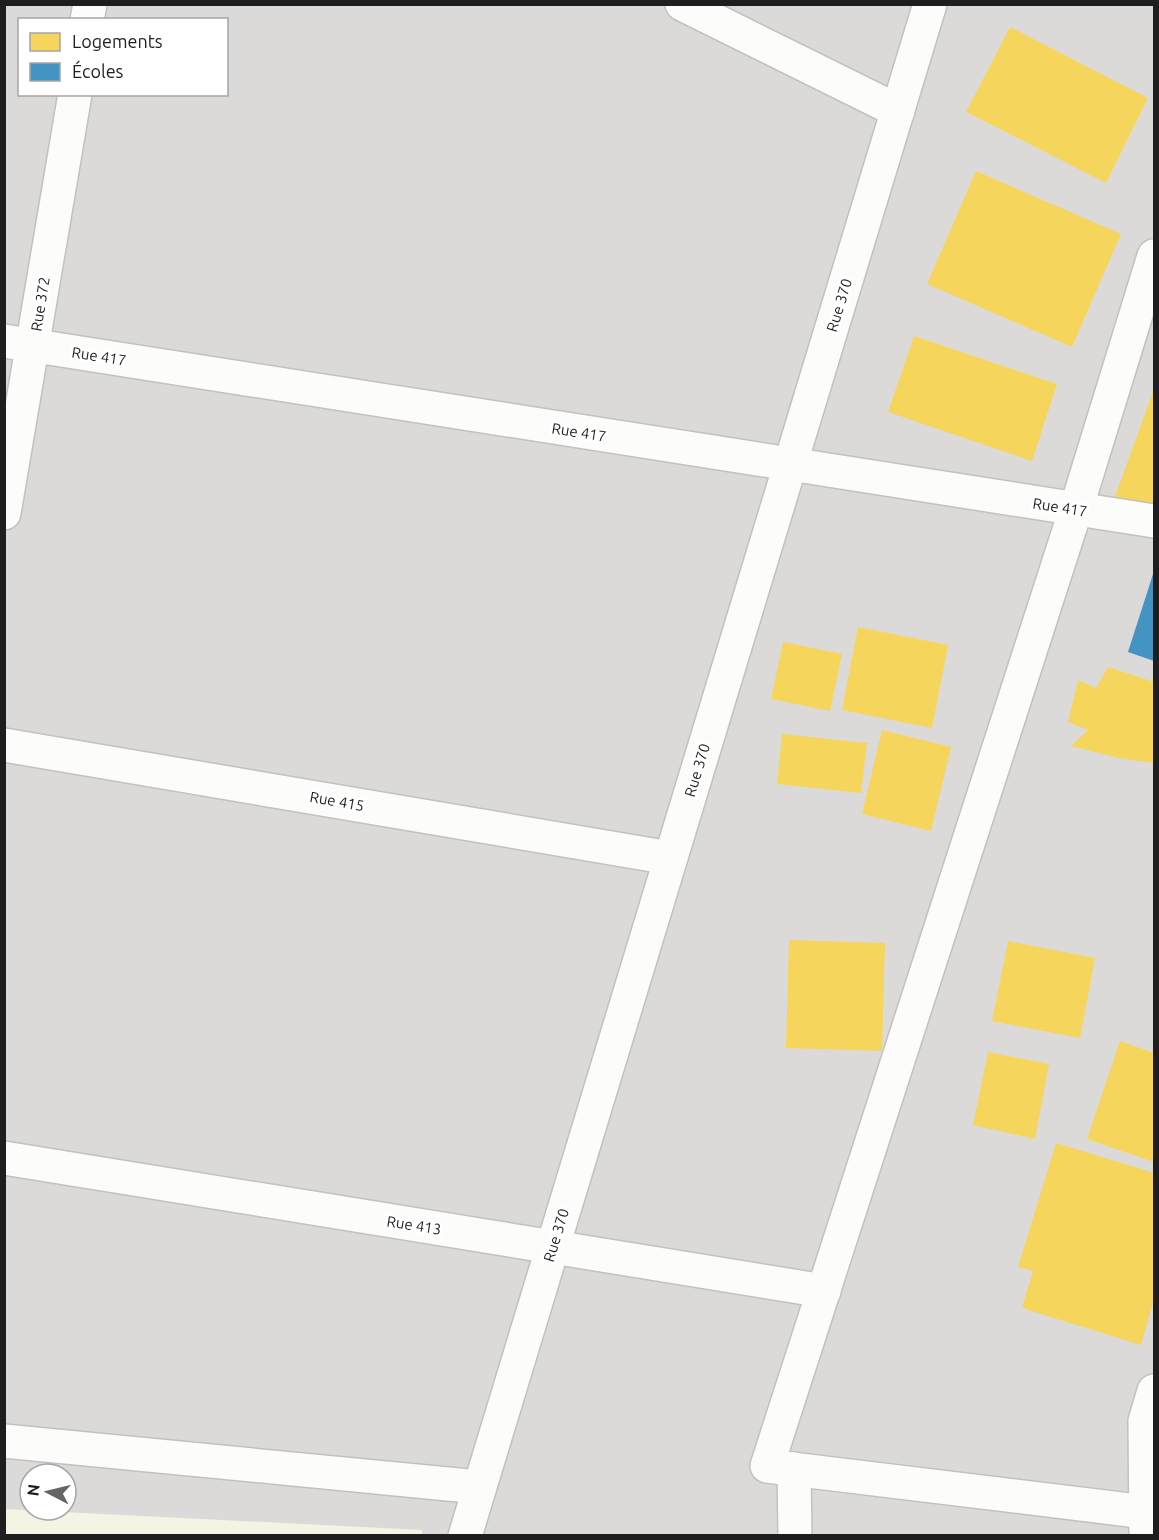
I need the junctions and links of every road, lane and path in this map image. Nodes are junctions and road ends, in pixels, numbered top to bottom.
1 (682, 4) edge
2 (930, 4) edge
3 (75, 96) edge
4 (898, 111) junction
5 (1155, 256) edge
6 (19, 344) edge
7 (790, 465) junction
8 (1076, 509) junction
9 (4, 513) edge
10 (1155, 521) edge
11 (4, 745) edge
12 (670, 858) junction
13 (4, 1158) edge
14 (552, 1247) junction
15 (824, 1291) junction
16 (1155, 1391) edge
17 (4, 1441) edge
18 (794, 1469) junction
19 (480, 1487) junction
20 (1149, 1520) edge
21 (465, 1536) edge
22 (795, 1536) edge

1 - 4 street
2 - 4 street, Rue 370
3 - 6 street, Rue 372
4 - 7 street, Rue 370
5 - 8 street
6 - 7 street, Rue 417
6 - 9 street, Rue 372
7 - 8 street, Rue 417
7 - 12 street, Rue 370
8 - 10 street, Rue 417
8 - 15 street
11 - 12 street, Rue 415
12 - 14 street, Rue 370
13 - 14 street, Rue 413
14 - 15 street, Rue 413
14 - 19 street, Rue 370
15 - 18 street
16 - 20 street
17 - 19 street
18 - 20 street
18 - 22 street
19 - 21 street, Rue 370

